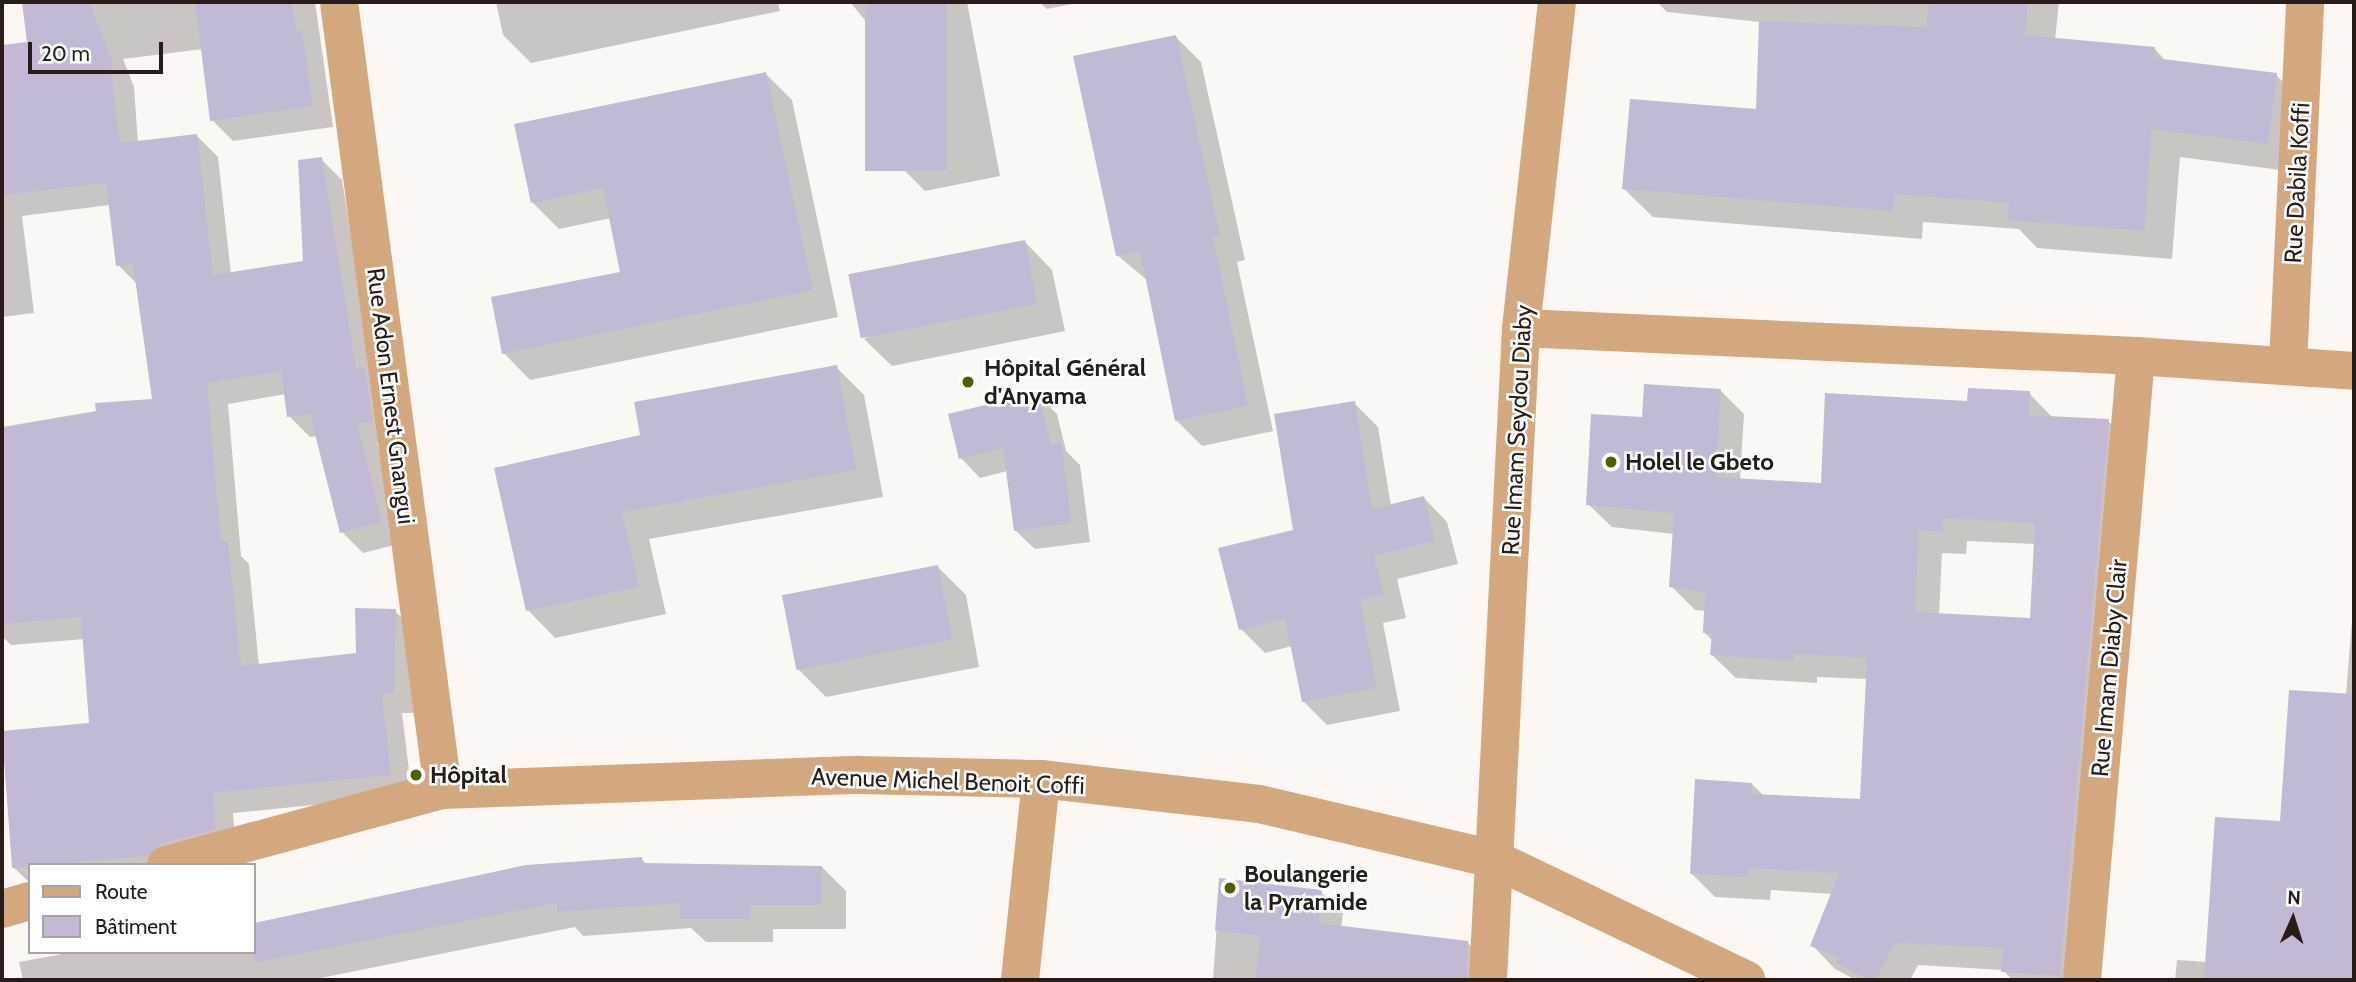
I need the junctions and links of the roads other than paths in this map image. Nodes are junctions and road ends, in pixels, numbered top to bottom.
1 (339, 2) edge
2 (1557, 2) edge
3 (2305, 2) edge
4 (1521, 328) junction
5 (2136, 356) junction
6 (2288, 365) junction
7 (2354, 371) edge
8 (1041, 779) junction
9 (443, 790) junction
10 (1494, 859) junction
11 (173, 863) edge
12 (28, 902) edge
13 (2, 909) edge
14 (1020, 980) edge
15 (1488, 980) edge
16 (1747, 980) edge
17 (2082, 980) edge

1 - 9 street, Rue Adon Ernest Gnangui
2 - 4 street, Rue Imam Seydou Diaby
3 - 6 street, Rue Dabila Koffi
4 - 5 street
4 - 10 street, Rue Imam Seydou Diaby
5 - 6 street
5 - 17 street, Rue Imam Diaby Clair
6 - 7 street
8 - 9 street, Avenue Michel Benoit Coffi
8 - 10 street, Avenue Michel Benoit Coffi
8 - 14 street
9 - 11 street, Avenue Michel Benoit Coffi
10 - 15 street, Rue Imam Seydou Diaby
10 - 16 street, Avenue Michel Benoit Coffi
12 - 13 street

